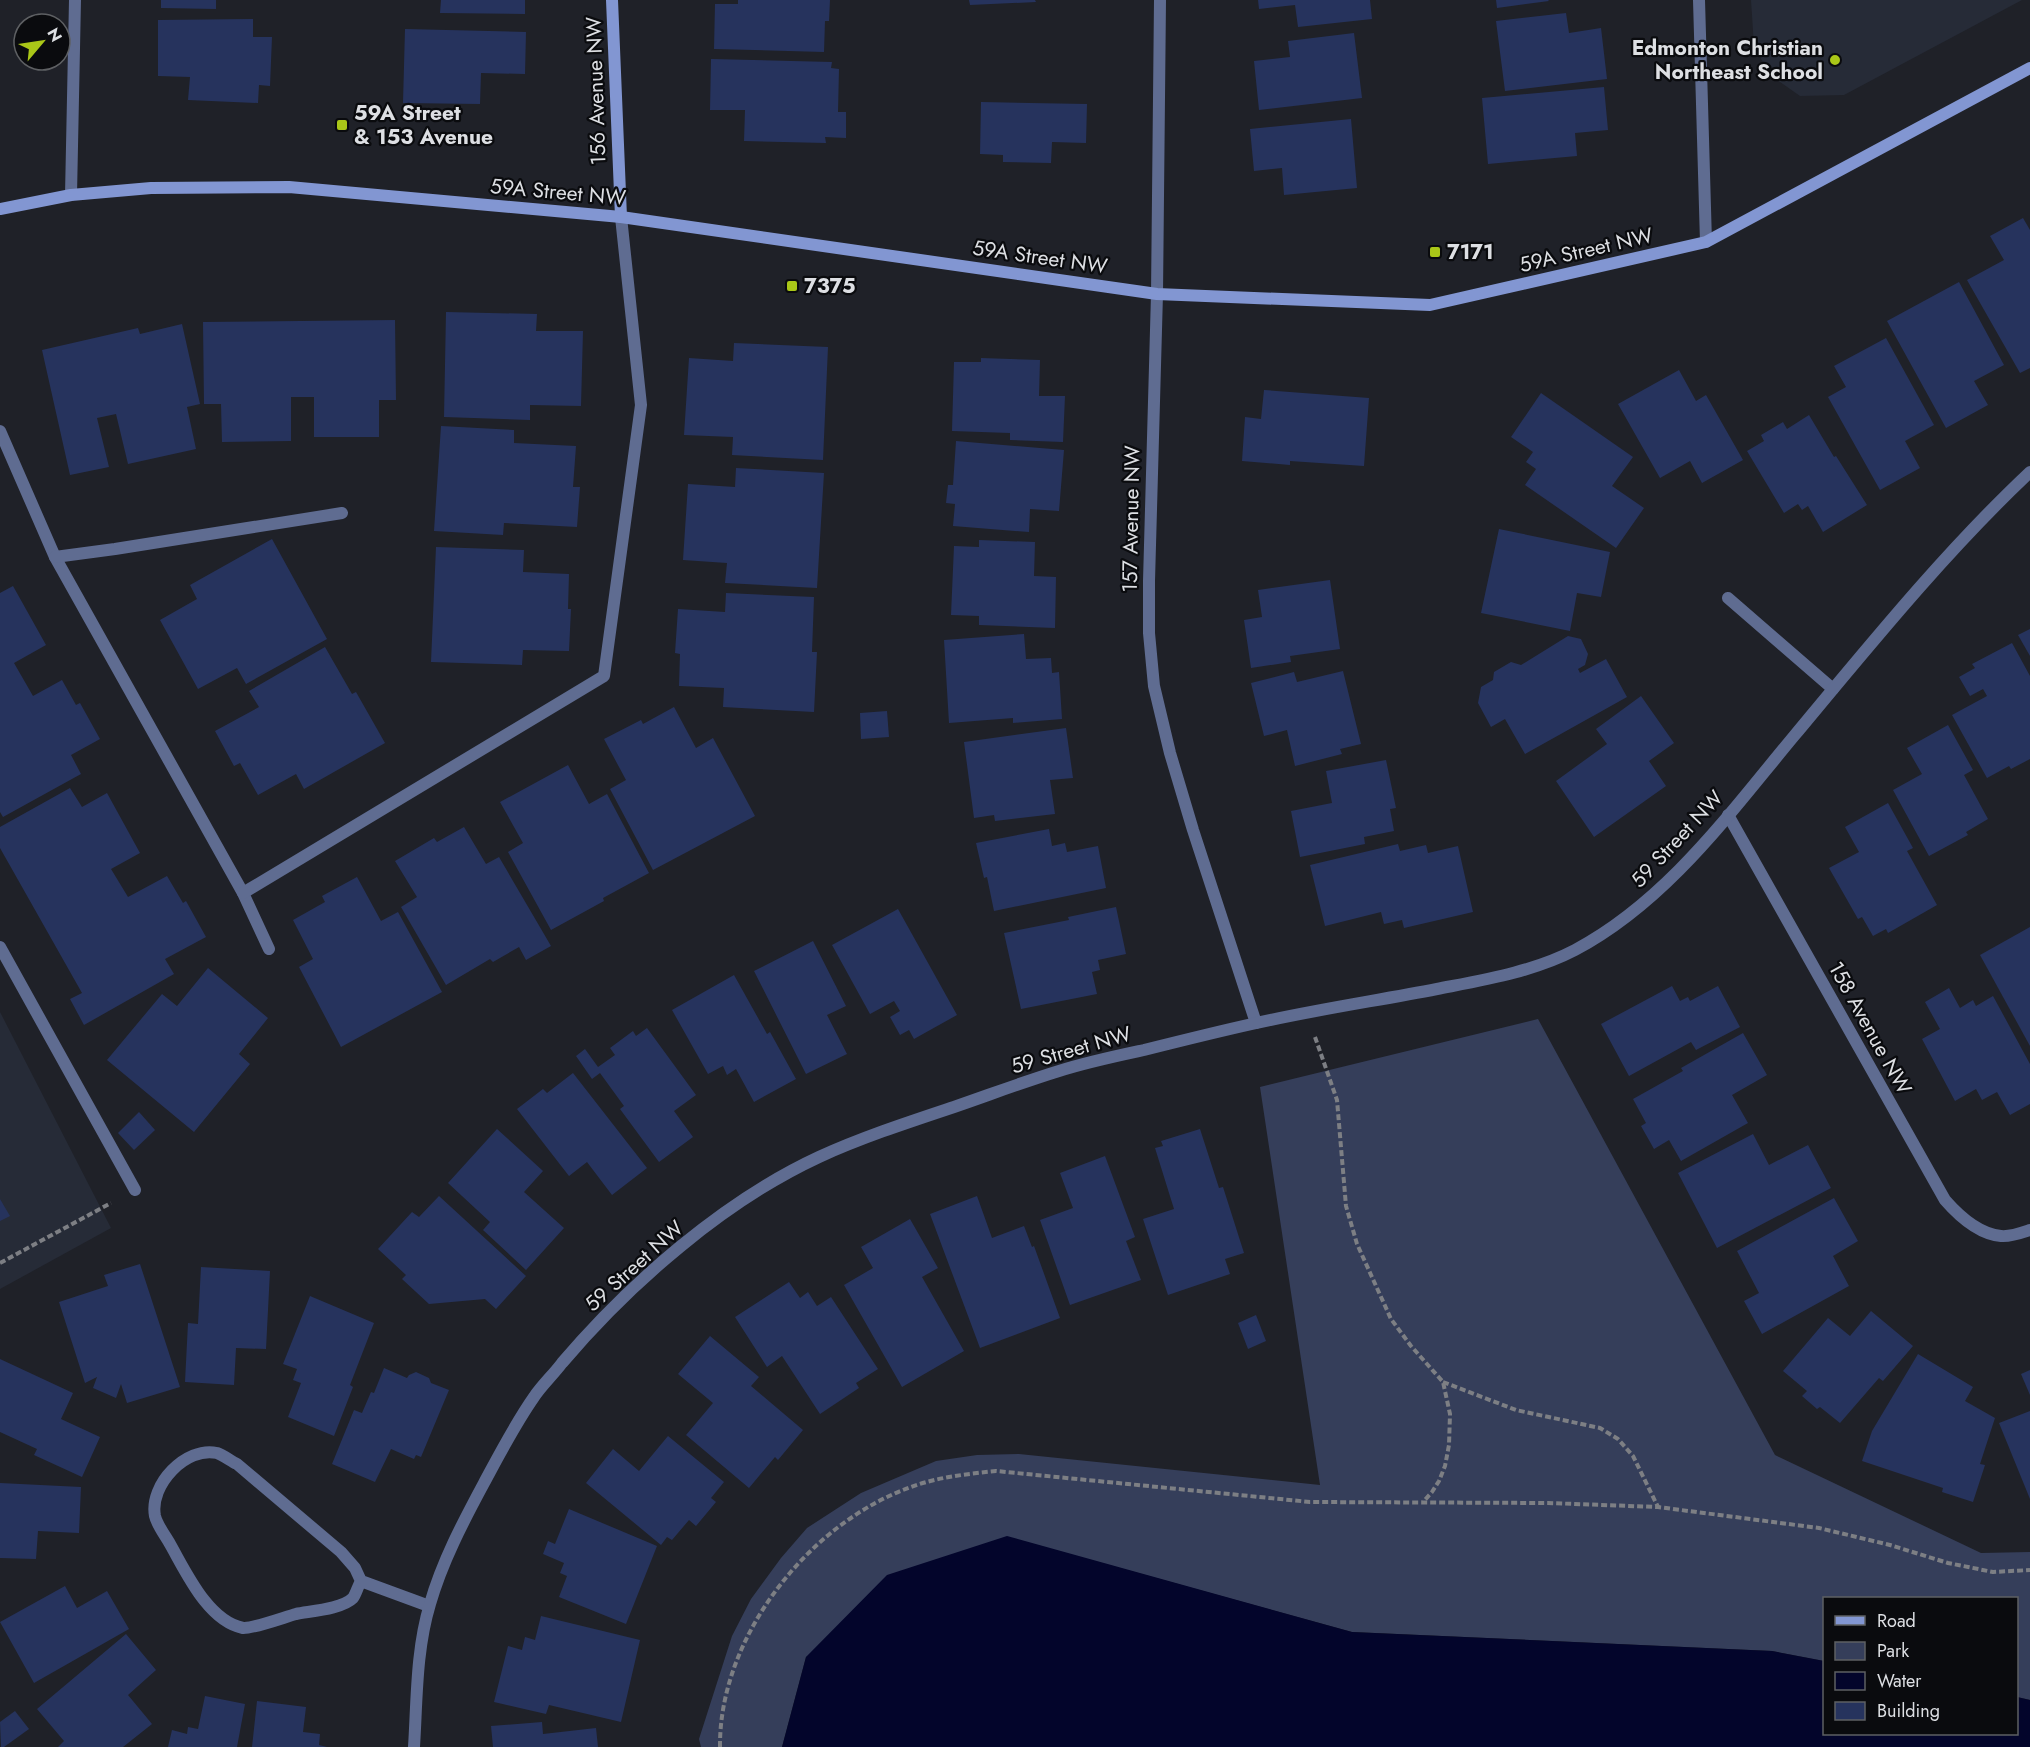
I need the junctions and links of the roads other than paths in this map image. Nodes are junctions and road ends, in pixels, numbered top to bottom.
1 (75, 0) edge
2 (612, 0) edge
3 (1160, 0) edge
4 (1699, 0) edge
5 (2030, 68) edge
6 (71, 195) junction
7 (0, 209) edge
8 (621, 217) junction
9 (1706, 242) junction
10 (1157, 294) junction
11 (0, 430) edge
12 (2030, 472) edge
13 (342, 513) dead end
14 (55, 557) junction
15 (1728, 598) dead end
16 (1833, 689) junction
17 (1728, 815) junction
18 (243, 893) junction
19 (0, 947) edge
20 (269, 949) dead end
21 (1256, 1023) junction
22 (135, 1190) road end
23 (2030, 1230) edge
24 (361, 1581) junction
25 (429, 1606) junction
26 (414, 1747) edge

1 - 6 street
2 - 8 street, 156 Avenue NW
3 - 10 street, 157 Avenue NW
4 - 9 street
5 - 9 street, 59A Street NW
6 - 7 street, 59A Street NW
6 - 8 street, 59A Street NW
8 - 10 street, 59A Street NW
8 - 18 street
9 - 10 street, 59A Street NW
10 - 21 street, 157 Avenue NW
11 - 14 street
12 - 16 street, 59 Street NW
13 - 14 street
14 - 18 street
15 - 16 street
16 - 17 street, 59 Street NW
17 - 21 street, 59 Street NW
17 - 23 street, 158 Avenue NW
18 - 20 street
19 - 22 street
21 - 25 street, 59 Street NW
24 - 24 street
24 - 25 street
25 - 26 street, 59 Street NW

